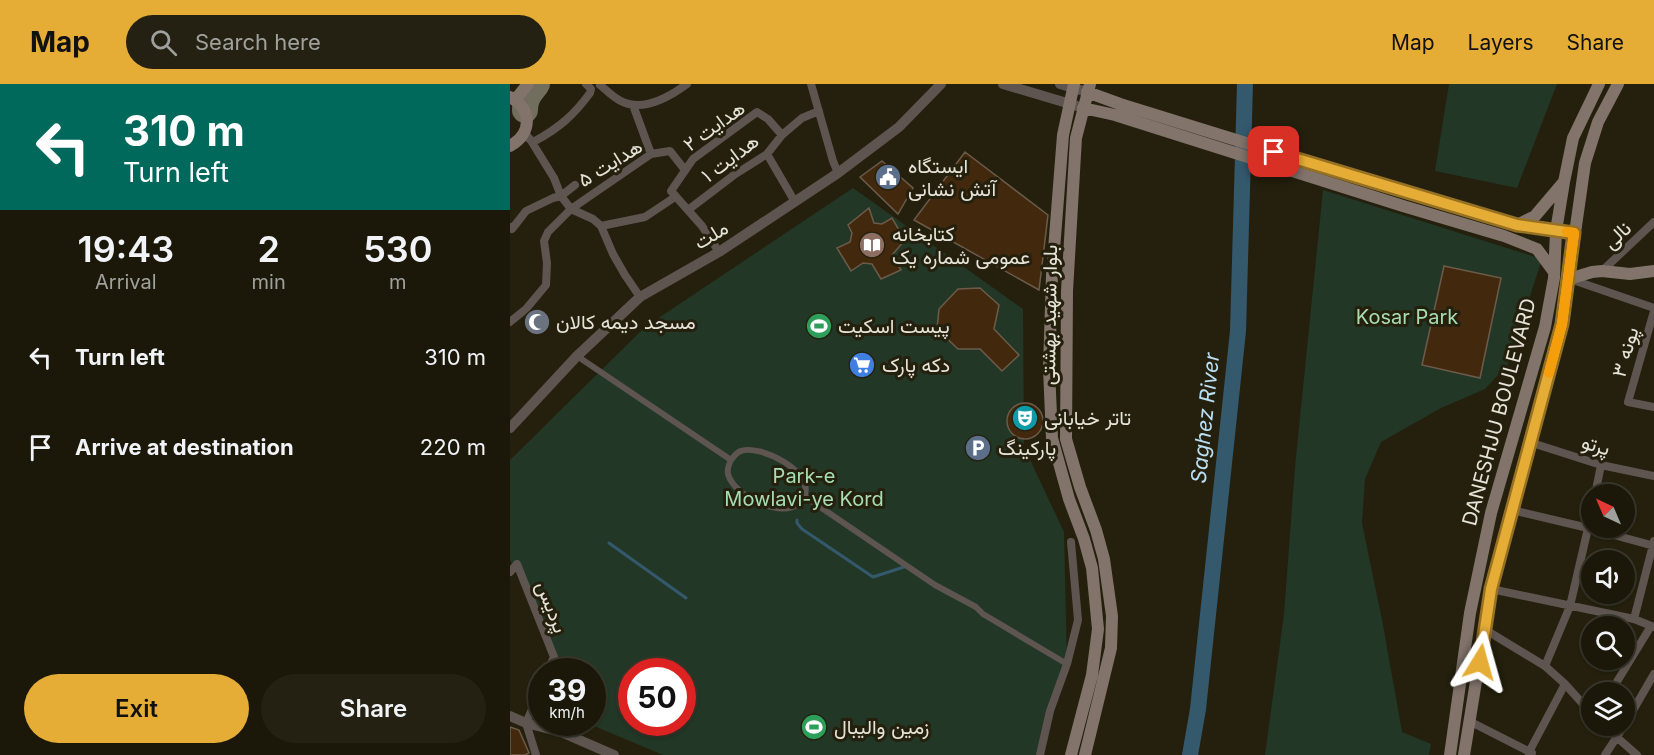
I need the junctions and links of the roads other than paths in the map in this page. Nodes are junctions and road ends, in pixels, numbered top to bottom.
1 (528, 84) edge
2 (687, 84) edge
3 (811, 84) edge
4 (941, 84) edge
5 (1003, 84) edge
6 (1060, 84) edge
7 (1599, 84) edge
8 (1618, 84) edge
9 (595, 86) edge
10 (1073, 86) edge
11 (1088, 88) edge
12 (513, 98) edge
13 (1069, 104) junction
14 (633, 105) junction
15 (1083, 108) junction
16 (1118, 110) junction
17 (819, 111) junction
18 (782, 135) junction
19 (521, 140) edge
20 (510, 154) edge
21 (651, 154) junction
22 (767, 154) junction
23 (685, 170) junction
24 (838, 173) junction
25 (1564, 182) junction
26 (575, 185) dead end
27 (673, 194) junction
28 (561, 196) junction
29 (795, 202) junction
30 (571, 209) junction
31 (688, 210) junction
32 (1654, 222) edge
33 (1517, 225) junction
34 (601, 226) junction
35 (510, 227) edge
36 (1556, 231) junction
37 (1574, 233) junction
38 (719, 252) junction
39 (1602, 271) junction
40 (1654, 271) edge
41 (1554, 272) junction
42 (1569, 279) junction
43 (640, 297) junction
44 (1654, 310) edge
45 (510, 322) edge
46 (577, 356) junction
47 (1654, 407) edge
48 (510, 428) edge
49 (1529, 442) junction
50 (731, 460) junction
51 (1601, 465) junction
52 (1654, 476) edge
53 (1597, 484) edge
54 (804, 496) junction
55 (1512, 510) junction
56 (1581, 526) edge
57 (1586, 538) edge
58 (1629, 538) edge
59 (1071, 542) dead end
60 (1654, 544) edge
61 (510, 572) edge
62 (1491, 589) junction
63 (1570, 606) junction
64 (1470, 613) junction
65 (1486, 614) junction
66 (1619, 616) edge
67 (1635, 616) edge
68 (1635, 619) edge
69 (1653, 626) edge
70 (1484, 629) junction
71 (554, 658) edge
72 (1066, 663) junction
73 (1545, 666) junction
74 (1654, 674) edge
75 (1617, 682) edge
76 (1565, 684) junction
77 (1581, 702) edge
78 (1635, 707) edge
79 (510, 716) edge
80 (528, 718) edge
81 (1469, 722) junction
82 (526, 723) junction
83 (1617, 738) joint
84 (1531, 754) edge
85 (536, 755) edge
86 (615, 755) edge
87 (1040, 755) edge
88 (1071, 755) edge
89 (1085, 755) edge
90 (1450, 755) edge
91 (1464, 755) edge
92 (1605, 755) edge
93 (1637, 755) edge

1 - 12 main road
2 - 14 street
3 - 17 street
4 - 24 street, ملت
5 - 13 street
6 - 10 street
7 - 25 main road, DANESHJU BOULEVARD
8 - 37 main road, DANESHJU BOULEVARD
9 - 14 street
9 - 19 street
10 - 11 street
10 - 13 main road, بلوار شهید بهشتی
11 - 15 main road, بلوار شهید بهشتی
11 - 16 main road
12 - 19 main road
13 - 15 street
13 - 88 main road, بلوار شهید بهشتی
14 - 21 street
15 - 16 main road
15 - 89 main road, بلوار شهید بهشتی
16 - 33 main road
16 - 41 main road
17 - 18 street, هدایت ۱
17 - 24 street
18 - 22 street, هدایت ۱
18 - 23 street, هدایت ۲
19 - 20 main road
19 - 28 street
21 - 23 street, هدایت ۵
21 - 30 street, هدایت ۵
22 - 29 street
22 - 31 street, هدایت ۱
23 - 27 street, هدایت ۲
24 - 29 street, ملت
25 - 33 main road
25 - 36 main road, DANESHJU BOULEVARD
26 - 28 street
27 - 31 street
27 - 34 street
28 - 30 street
28 - 35 street
29 - 38 street, ملت
30 - 34 street
30 - 45 street, هدایت ۵
31 - 38 street
32 - 39 street, نالی
33 - 36 main road
34 - 43 street
36 - 37 main road
36 - 41 main road, DANESHJU BOULEVARD
37 - 42 main road, DANESHJU BOULEVARD
38 - 43 street, ملت
39 - 40 main road
39 - 42 main road
41 - 64 main road, DANESHJU BOULEVARD
42 - 44 street
42 - 49 main road, DANESHJU BOULEVARD
43 - 46 street, ملت
44 - 47 street, پونه ۳
46 - 48 street, ملت
46 - 50 street
49 - 51 street, پرتو
49 - 55 main road, DANESHJU BOULEVARD
50 - 54 street
50 - 54 street
51 - 52 street, پرتو
51 - 53 street
54 - 72 street
55 - 56 street
55 - 62 main road, DANESHJU BOULEVARD
57 - 63 street
58 - 60 street
59 - 72 street
60 - 67 street
61 - 71 street, پردیس
62 - 63 street
62 - 65 main road, DANESHJU BOULEVARD
63 - 66 street
63 - 73 street
64 - 65 main road
64 - 90 main road, DANESHJU BOULEVARD
65 - 70 main road, DANESHJU BOULEVARD
68 - 69 street
69 - 75 street
70 - 73 street
70 - 81 main road, DANESHJU BOULEVARD
72 - 87 street
73 - 76 street
74 - 78 street
76 - 77 street
76 - 84 street
79 - 82 street
80 - 82 street
81 - 84 street
81 - 91 main road, DANESHJU BOULEVARD
82 - 85 street
82 - 86 street
83 - 92 street
83 - 93 street

